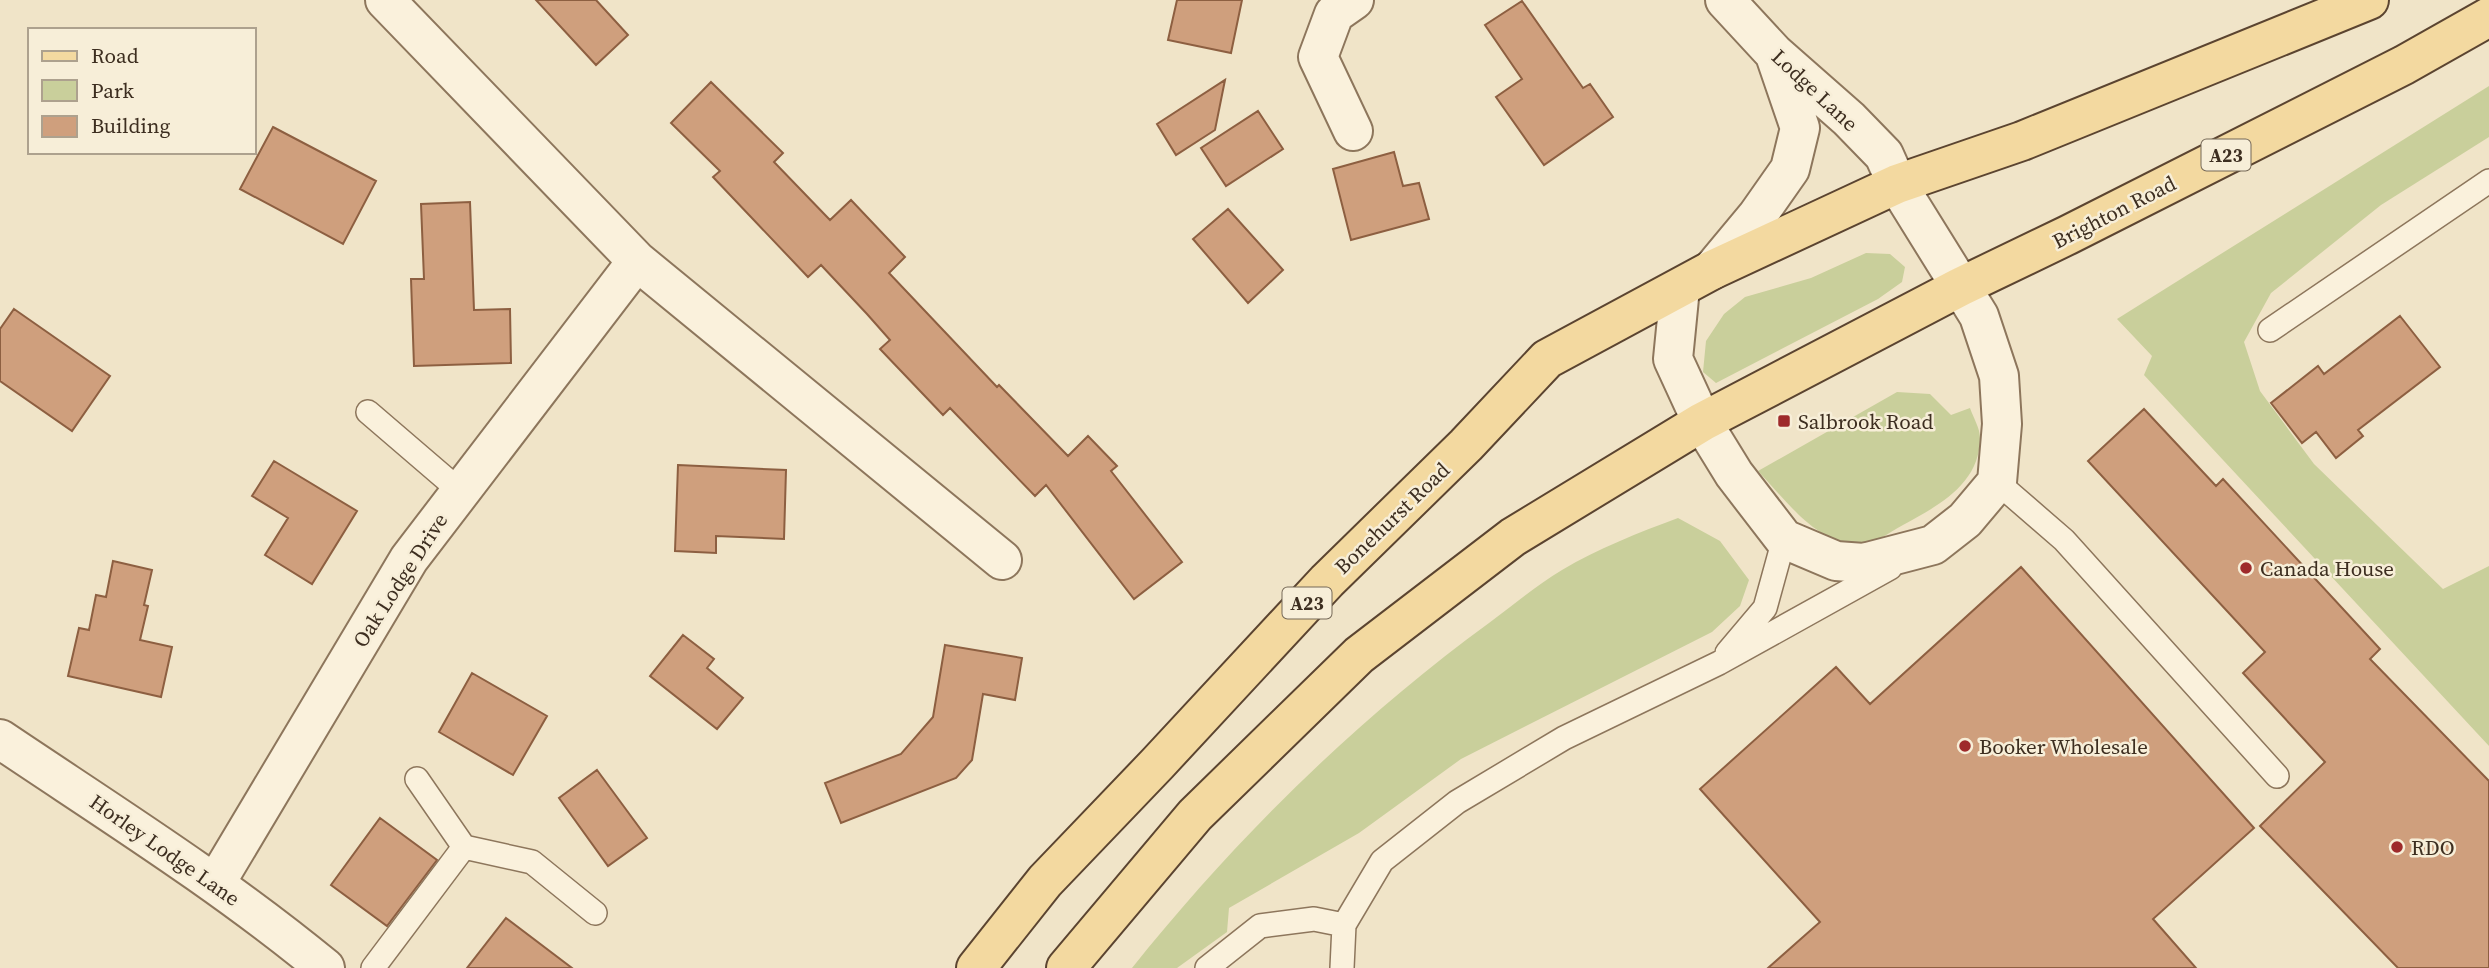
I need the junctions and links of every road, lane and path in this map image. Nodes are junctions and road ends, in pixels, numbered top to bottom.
1 (385, 0) edge
2 (1354, 0) edge
3 (1725, 0) edge
4 (2369, 0) edge
5 (2489, 17) edge
6 (1774, 53) junction
7 (1353, 131) dead end
8 (2489, 181) edge
9 (1897, 184) junction
10 (638, 261) junction
11 (1696, 279) junction
12 (1960, 287) junction
13 (2270, 330) dead end
14 (369, 412) dead end
15 (1702, 422) junction
16 (1997, 482) junction
17 (460, 491) junction
18 (1784, 539) junction
19 (1933, 545) junction
20 (1002, 560) dead end
21 (1719, 663) junction
22 (0, 739) edge
23 (2277, 776) dead end
24 (417, 779) dead end
25 (464, 847) junction
26 (215, 884) junction
27 (595, 914) dead end
28 (1344, 925) junction
29 (325, 968) edge
30 (373, 968) edge
31 (976, 968) edge
32 (1066, 968) edge
33 (1207, 968) edge
34 (1342, 968) edge

1 - 10 street
2 - 7 street
3 - 6 street, Lodge Lane
4 - 9 main road, A23
5 - 12 main road, Brighton Road / A23
6 - 9 street, Lodge Lane
6 - 11 street
8 - 13 lane
9 - 11 main road, Bonehurst Road / A23
9 - 12 street
10 - 17 street, Oak Lodge Drive
10 - 20 street
11 - 15 street
11 - 31 main road, Bonehurst Road / A23
12 - 15 main road, A23
12 - 16 street
14 - 17 lane
15 - 18 street
15 - 32 main road, A23
16 - 19 street
16 - 23 lane
17 - 26 street, Oak Lodge Drive
18 - 19 street
18 - 21 lane
19 - 21 lane
21 - 28 lane
22 - 26 street, Horley Lodge Lane
24 - 25 lane
25 - 27 lane
25 - 30 lane
26 - 29 street, Horley Lodge Lane
28 - 33 lane
28 - 34 lane

